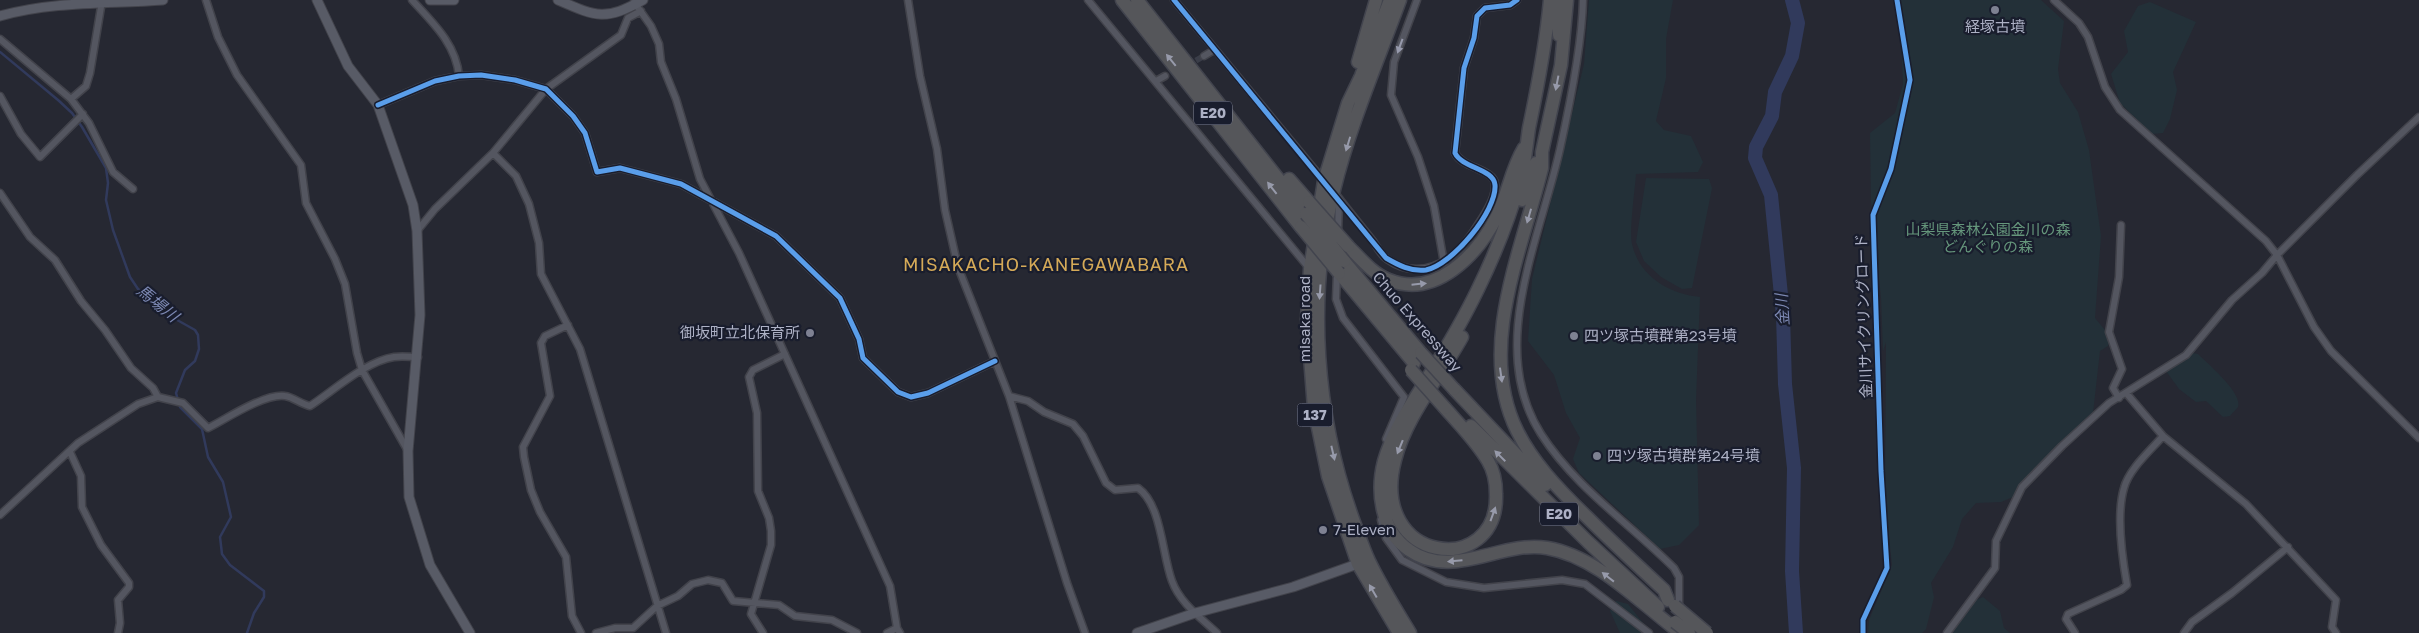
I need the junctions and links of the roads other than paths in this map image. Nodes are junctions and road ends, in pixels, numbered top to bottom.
1 (163, 0) edge
2 (206, 0) edge
3 (316, 0) edge
4 (412, 0) edge
5 (430, 0) edge
6 (454, 0) edge
7 (558, 0) edge
8 (908, 0) edge
9 (1088, 0) edge
10 (1122, 0) edge
11 (1137, 0) edge
12 (1174, 0) edge
13 (1376, 0) edge
14 (1390, 0) edge
15 (1400, 0) edge
16 (1407, 0) edge
17 (1417, 0) edge
18 (1518, 0) edge
19 (1541, 0) edge
20 (1550, 0) edge
21 (1557, 0) edge
22 (1567, 0) edge
23 (1583, 0) edge
24 (2054, 0) edge
25 (102, 1) edge
26 (638, 4) edge
27 (0, 16) edge
28 (1546, 36) junction
29 (0, 39) edge
30 (1214, 50) junction
31 (1204, 56) tunnel mouth
32 (1561, 64) junction
33 (459, 76) junction
34 (1166, 76) dead end
35 (1156, 81) junction
36 (546, 89) junction
37 (0, 96) edge
38 (71, 99) junction
39 (1348, 104) junction
40 (378, 105) junction
41 (1357, 113) junction
42 (82, 115) junction
43 (2419, 118) edge
44 (1526, 144) junction
45 (1542, 152) junction
46 (493, 153) junction
47 (1324, 181) junction
48 (132, 189) dead end
49 (0, 193) edge
50 (1336, 195) junction
51 (713, 201) junction
52 (1308, 208) junction
53 (2120, 225) dead end
54 (417, 231) junction
55 (2277, 255) junction
56 (1444, 263) junction
57 (1341, 267) junction
58 (1310, 269) junction
59 (568, 325) junction
60 (785, 354) junction
61 (418, 357) junction
62 (995, 361) junction
63 (1415, 362) junction
64 (362, 370) junction
65 (2127, 394) junction
66 (1009, 396) junction
67 (158, 397) junction
68 (2119, 398) junction
69 (1446, 405) junction
70 (2163, 436) junction
71 (2419, 438) edge
72 (70, 452) junction
73 (408, 452) junction
74 (0, 515) edge
75 (2288, 547) junction
76 (1363, 562) junction
77 (754, 603) junction
78 (1672, 603) junction
79 (657, 606) junction
80 (1195, 613) junction
81 (1677, 629) edge
82 (898, 631) edge
83 (118, 633) edge
84 (470, 633) edge
85 (581, 633) edge
86 (596, 633) edge
87 (666, 633) edge
88 (763, 633) edge
89 (857, 633) edge
90 (887, 633) edge
91 (1085, 633) edge
92 (1137, 633) edge
93 (1217, 633) edge
94 (1399, 633) edge
95 (1410, 633) edge
96 (1648, 633) edge
97 (1689, 633) edge
98 (1707, 633) edge
99 (1947, 633) edge
100 (2075, 633) edge
101 (2184, 633) edge
102 (2336, 633) edge

1 - 25 street
2 - 64 street
3 - 40 street
4 - 33 street
5 - 6 street
7 - 26 street
8 - 62 street
9 - 35 street
57 -> 10 highway, Chuo Expressway / E20, bridge
11 - 52 highway, Chuo Expressway / E20
12 - 30 street
13 - 39 highway
14 - 39 highway, misaka road / 137
15 - 41 highway, misaka road / 137
16 - 41 highway
17 -> 56 street
18 - 56 street
19 - 28 highway
20 - 28 highway
21 - 32 highway
22 - 32 highway
23 - 81 street
24 - 55 street
25 - 27 street
25 - 38 street
26 - 36 street
26 - 51 street
28 - 44 highway
29 - 38 street
30 - 31 street
30 - 47 street
32 -> 45 highway
33 - 36 street
33 - 40 street
34 - 35 street
35 - 58 street
36 - 46 street
36 - 51 street
37 - 42 street
38 - 42 street
39 - 47 highway, misaka road / 137
40 - 54 street
41 -> 50 highway, misaka road / 137
42 - 48 street
43 - 55 street
52 -> 44 highway, bridge
81 -> 44 highway
45 -> 69 highway
45 -> 78 highway
46 - 54 street
46 - 59 street
47 - 50 street
47 - 58 highway, misaka road / 137
49 - 67 street
50 - 56 street
50 -> 76 highway, misaka road / 137
50 - 96 street
51 - 60 street
51 - 62 street
52 - 57 highway, Chuo Expressway / E20, bridge
53 - 68 street
54 - 61 street
55 - 65 street
55 - 71 street
57 - 63 highway, Chuo Expressway / E20
57 - 63 highway, Chuo Expressway / E20
58 - 76 highway, misaka road / 137
59 - 79 street
59 - 85 street
60 - 77 street
60 - 82 street
61 - 64 street
61 - 73 street
62 - 66 street
63 - 69 highway, Chuo Expressway / E20
63 - 78 highway, Chuo Expressway / E20, bridge
64 - 67 street
64 - 73 street
65 - 68 street
65 - 70 street
66 - 80 street
66 - 91 street
67 - 72 street
68 - 99 street
81 -> 69 highway, Chuo Expressway / E20
70 - 75 street
70 - 100 street
72 - 74 street
72 - 83 street
73 - 84 street
75 - 101 street
75 - 102 street
76 - 80 street
94 -> 76 highway, misaka road / 137
76 - 95 highway, misaka road / 137
77 - 79 street
77 - 88 street
77 - 89 street
78 - 98 highway, Chuo Expressway / E20, bridge
79 - 86 street
79 - 87 street
80 - 92 street
80 - 93 street
81 - 97 highway, Chuo Expressway / E20, bridge
82 - 90 street

